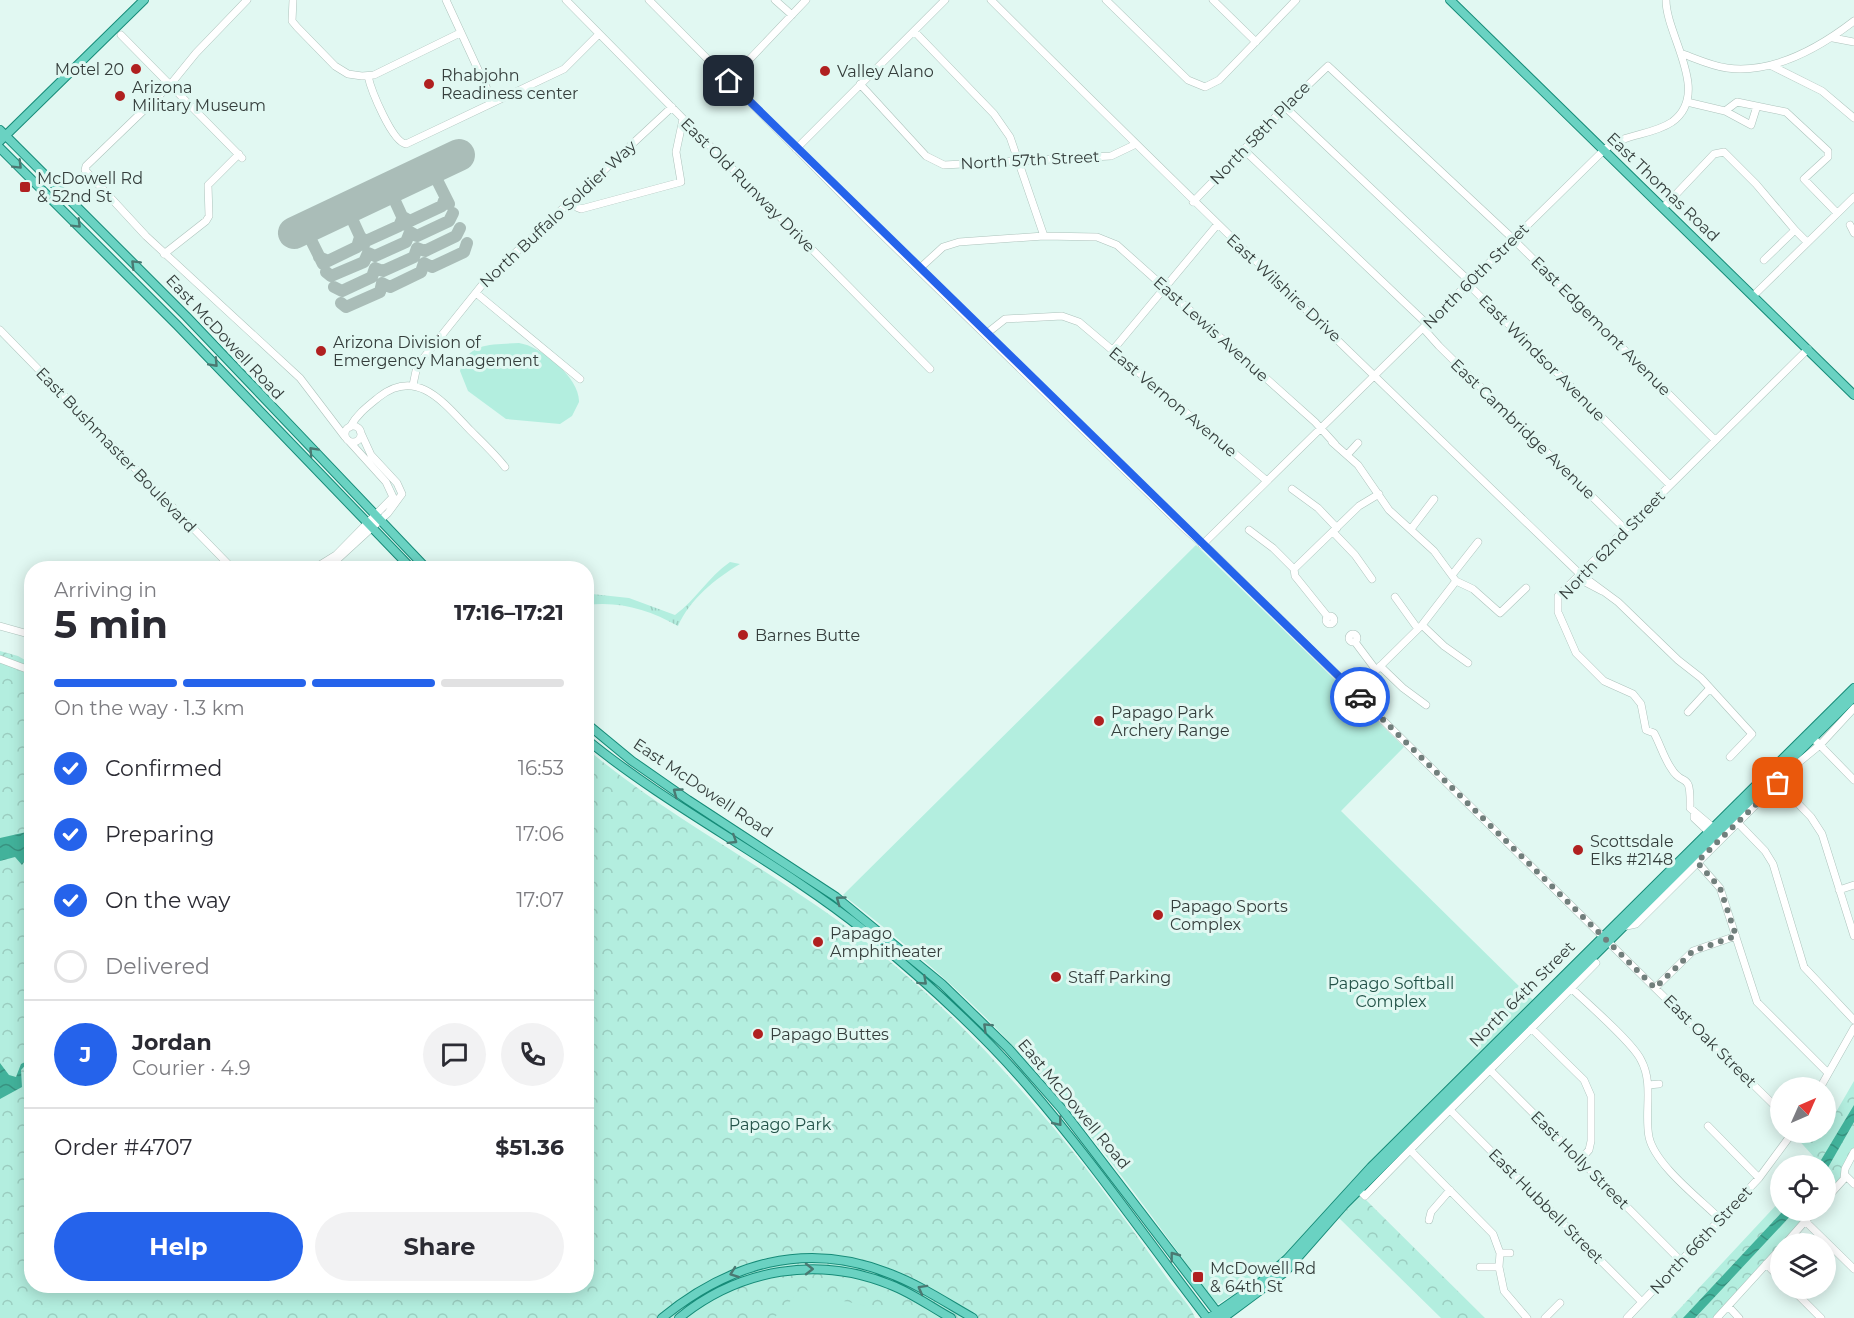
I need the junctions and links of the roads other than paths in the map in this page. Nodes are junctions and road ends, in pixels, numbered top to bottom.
1 (144, 0) edge
2 (247, 0) edge
3 (293, 0) edge
4 (446, 0) edge
5 (566, 0) edge
6 (649, 0) edge
7 (775, 0) edge
8 (806, 0) edge
9 (945, 0) edge
10 (991, 0) edge
11 (1106, 0) edge
12 (1213, 0) edge
13 (1296, 0) edge
14 (1450, 0) edge
15 (1666, 0) edge
16 (792, 15) junction
17 (1854, 21) edge
18 (914, 31) junction
19 (460, 33) junction
20 (599, 34) junction
21 (121, 36) dead end
22 (1833, 38) junction
23 (1256, 42) junction
24 (1854, 42) edge
25 (1683, 54) junction
26 (1328, 66) joint
27 (1772, 66) junction
28 (368, 76) junction
29 (729, 81) junction
30 (860, 84) junction
31 (170, 85) junction
32 (493, 102) junction
33 (1687, 102) junction
34 (1757, 106) junction
35 (672, 107) junction
36 (1285, 107) junction
37 (1725, 111) junction
38 (1854, 118) edge
39 (683, 119) junction
40 (2, 136) edge
41 (1134, 145) junction
42 (0, 148) edge
43 (796, 148) junction
44 (1243, 149) junction
45 (1604, 150) junction
46 (1019, 160) junction
47 (1854, 197) edge
48 (1193, 202) junction
49 (569, 204) junction
50 (1663, 208) junction
51 (1837, 213) junction
52 (1217, 225) junction
53 (1850, 225) dead end
54 (1795, 230) junction
55 (1854, 233) edge
56 (1044, 237) junction
57 (1513, 239) junction
58 (1807, 242) junction
59 (164, 254) junction
60 (1764, 260) dead end
61 (919, 269) junction
62 (1469, 283) junction
63 (1165, 287) junction
64 (476, 293) junction
65 (1753, 296) junction
66 (1425, 326) junction
67 (0, 330) edge
68 (986, 334) junction
69 (1808, 349) junction
70 (1112, 351) junction
71 (930, 369) dead end
72 (1376, 375) junction
73 (580, 379) dead end
74 (412, 385) junction
75 (1854, 395) edge
76 (360, 414) junction
77 (333, 423) junction
78 (349, 427) junction
79 (1321, 428) junction
80 (360, 431) junction
81 (346, 439) junction
82 (1715, 440) junction
83 (1358, 443) dead end
84 (1347, 454) junction
85 (505, 467) dead end
86 (1267, 481) junction
87 (1670, 485) junction
88 (1292, 489) dead end
89 (1379, 494) junction
90 (1434, 499) dead end
91 (377, 519) junction
92 (370, 526) junction
93 (1411, 529) junction
94 (1625, 529) junction
95 (1249, 530) dead end
96 (1335, 530) junction
97 (1478, 542) dead end
98 (1202, 545) junction
99 (225, 561) edge
100 (326, 561) edge
101 (335, 561) edge
102 (404, 561) edge
103 (419, 561) edge
104 (1294, 569) junction
105 (1580, 574) junction
106 (1454, 578) junction
107 (1372, 579) dead end
108 (1526, 588) dead end
109 (1395, 597) dead end
110 (1328, 617) dead end
111 (0, 627) edge
112 (1420, 627) junction
113 (24, 633) edge
114 (1355, 642) dead end
115 (0, 659) edge
116 (1468, 663) dead end
117 (24, 668) edge
118 (1378, 668) junction
119 (1710, 688) junction
120 (1854, 688) edge
121 (1354, 692) junction
122 (1854, 697) edge
123 (1426, 705) dead end
124 (1854, 708) edge
125 (1688, 712) dead end
126 (594, 730) edge
127 (594, 735) edge
128 (1810, 736) junction
129 (594, 745) edge
130 (1820, 745) junction
131 (1730, 757) dead end
132 (630, 759) junction
133 (1854, 780) edge
134 (1778, 783) junction
135 (1738, 823) junction
136 (1713, 831) junction
137 (1697, 862) junction
138 (1854, 885) edge
139 (1839, 890) junction
140 (1621, 927) junction
141 (1736, 936) junction
142 (1854, 936) edge
143 (1604, 938) junction
144 (1596, 963) dead end
145 (1571, 988) junction
146 (1655, 988) junction
147 (1854, 1020) edge
148 (1531, 1028) junction
149 (1854, 1028) edge
150 (1481, 1061) junction
151 (1491, 1071) junction
152 (1828, 1073) junction
153 (1826, 1077) edge
154 (1659, 1084) dead end
155 (1648, 1085) junction
156 (1770, 1101) edge
157 (1450, 1110) junction
158 (1708, 1126) dead end
159 (1785, 1143) edge
160 (1410, 1150) junction
161 (1854, 1152) edge
162 (1580, 1160) junction
163 (1845, 1175) junction
164 (1760, 1178) junction
165 (1854, 1184) edge
166 (1836, 1186) edge
167 (1359, 1190) junction
168 (1450, 1190) junction
169 (1429, 1220) dead end
170 (1720, 1220) junction
171 (1805, 1221) joint
172 (1795, 1233) edge
173 (1304, 1248) junction
174 (1500, 1253) junction
175 (1510, 1253) dead end
176 (1770, 1260) edge
177 (1681, 1261) junction
178 (1766, 1264) junction
179 (1480, 1267) dead end
180 (1499, 1267) junction
181 (1770, 1268) edge
182 (1854, 1269) edge
183 (1802, 1299) edge
184 (1642, 1302) junction
185 (1560, 1303) dead end
186 (1728, 1306) junction
187 (1220, 1316) edge
188 (662, 1318) edge
189 (679, 1318) edge
190 (951, 1318) edge
191 (973, 1318) edge
192 (1208, 1318) edge
193 (1527, 1318) edge
194 (1545, 1318) edge
195 (1627, 1318) edge
196 (1717, 1318) edge
197 (1740, 1318) edge
198 (1821, 1318) edge

1 - 40 main road
2 - 31 street
3 - 28 street
4 - 19 street
5 - 20 street, East Old Runway Drive
6 - 29 street, East Oak Street
7 - 16 street
8 - 16 street
9 - 18 street
10 - 41 street, East Wilshire Drive
11 - 23 street
12 - 23 street
13 - 23 street
14 - 45 main road, East Thomas Road
15 - 25 street
16 - 29 street
17 - 22 street
18 - 30 street
18 - 46 street
19 - 28 street
19 - 32 street
20 - 32 street
20 - 35 street, East Old Runway Drive
21 - 31 street
22 - 24 street
22 - 27 street
25 - 27 street
25 - 33 street
26 - 36 street, North 58th Place
26 - 57 street, East Edgemont Avenue
27 - 38 street
28 - 32 street
29 - 43 street, East Oak Street
30 - 43 street
30 - 46 street, North 57th Street
31 - 59 street
31 - 59 street
33 - 37 street
33 - 45 street, North 60th Street
34 - 37 street
34 - 37 street
34 - 51 street
35 - 39 street, East Old Runway Drive
35 - 49 street, North Buffalo Soldier Way
36 - 44 street, North 58th Place
36 - 62 street, East Windsor Avenue
39 - 49 street
39 - 71 street, East Old Runway Drive
91 -> 40 main road, East McDowell Road
41 - 46 street, North 57th Street
41 - 48 street, East Wilshire Drive
42 -> 92 main road, East McDowell Road
43 - 61 street, East Oak Street
44 - 48 street, North 58th Place
44 - 66 street, East Cambridge Avenue
45 - 50 main road, East Thomas Road
45 - 57 street, North 60th Street
46 - 56 street
47 - 51 street
48 - 52 street, East Wilshire Drive
49 - 64 street, North Buffalo Soldier Way
50 - 54 street
50 - 65 main road, East Thomas Road
51 - 58 street
52 - 63 street
52 - 72 street, East Wilshire Drive
53 - 55 street
54 - 58 street
54 - 60 street
56 - 61 street
56 - 63 street, East Lewis Avenue
57 - 62 street, North 60th Street
57 - 82 street, East Edgemont Avenue
58 - 65 street
59 - 77 street
61 - 68 street, East Oak Street
62 - 66 street, North 60th Street
62 - 87 street, East Windsor Avenue
63 - 70 street
63 - 79 street, East Lewis Avenue
64 - 73 street
64 - 74 street, North Buffalo Soldier Way
65 - 69 main road, East Thomas Road
66 - 72 street, North 60th Street
66 - 94 street, East Cambridge Avenue
67 - 99 street, East Bushmaster Boulevard
68 - 70 street, East Vernon Avenue
68 - 98 street, East Oak Street
69 - 75 main road, East Thomas Road
69 - 82 street, North 62nd Street
70 - 86 street, East Vernon Avenue
72 - 79 street, North 60th Street
72 - 105 street, East Wilshire Drive
74 - 76 street
74 - 85 street
76 - 78 street
76 - 80 street
77 - 78 street
77 - 81 street
78 - 80 street
78 - 81 street
79 - 84 street, East Lewis Avenue
79 - 86 street, North 60th Street
80 - 81 street
80 - 91 street
81 - 91 street
82 - 87 street, North 62nd Street
83 - 84 street
84 - 89 street, East Lewis Avenue
86 - 98 street, North 60th Street
87 - 94 street, North 62nd Street
88 - 96 street
89 - 93 street, East Lewis Avenue
89 - 96 street
90 - 93 street
91 - 92 street
91 - 103 main road, East McDowell Road
92 - 100 street
92 - 101 street
92 - 102 main road, East McDowell Road
93 - 106 street, East Lewis Avenue
94 - 105 street, North 62nd Street
95 - 104 street
96 - 104 street
96 - 107 street
97 - 106 street
98 - 121 street, East Oak Street
104 - 110 street
105 - 119 street, East Wilshire Drive
105 - 136 street, North 62nd Street
106 - 108 street, East Lewis Avenue
106 - 112 street
109 - 112 street
111 - 113 street
112 - 116 street
112 - 118 street
114 - 118 street
115 - 117 street
118 - 121 street
118 - 123 street
119 - 125 street
119 - 131 street, East Wilshire Drive
120 - 128 main road, North 64th Street
121 - 143 street, East Oak Street
122 - 128 main road, North 64th Street
124 - 130 street, North 64th Street
126 - 132 main road, East McDowell Road
127 - 132 main road
128 - 130 street
128 - 136 main road, North 64th Street
129 -> 192 main road, East McDowell Road
130 - 133 street
130 - 134 street, North 64th Street
187 -> 132 main road, East McDowell Road
134 - 135 street, North 64th Street
134 - 139 street
135 - 137 street, North 64th Street
135 - 147 street
136 - 140 main road, North 64th Street
136 - 143 main road, North 64th Street
137 - 140 street, North 64th Street
137 - 141 street
138 - 139 street
139 - 142 street
140 - 143 main road, North 64th Street
141 - 146 street
141 - 152 street
143 - 146 street, East Oak Street
143 - 150 main road, North 64th Street
144 - 145 street, North 64th Street
145 - 148 street, North 64th Street
145 - 155 street
146 - 156 street, East Oak Street
148 - 151 street, North 64th Street
148 - 162 street
149 - 152 street
150 - 151 street, East Holly Street
150 - 167 main road, North 64th Street
150 - 173 main road, North 64th Street
151 - 157 street, North 64th Street
151 - 162 street, East Holly Street
152 - 153 street
154 - 155 street
155 - 170 street
157 - 160 street, North 64th Street
157 - 184 street, East Hubbell Street
158 - 164 street
159 - 164 street, North 66th Street
160 - 167 street, North 64th Street
160 - 168 street
161 - 163 street
162 - 177 street, East Holly Street
163 - 165 street
163 - 166 street
164 - 170 street, North 66th Street
167 - 173 main road, North 64th Street
168 - 169 street
168 - 174 street
170 - 177 street, North 66th Street
171 - 172 street
171 - 182 street
173 - 187 main road, North 64th Street
174 - 175 street
174 - 180 street
176 - 178 street
177 - 184 street, North 66th Street
178 - 181 street
178 - 186 street
179 - 180 street
180 - 193 street
183 - 198 street
184 - 195 street, North 66th Street
185 - 194 street
186 - 196 street
186 - 197 street
187 - 192 main road, North 64th Street
191 -> 188 main road
189 -> 190 main road

